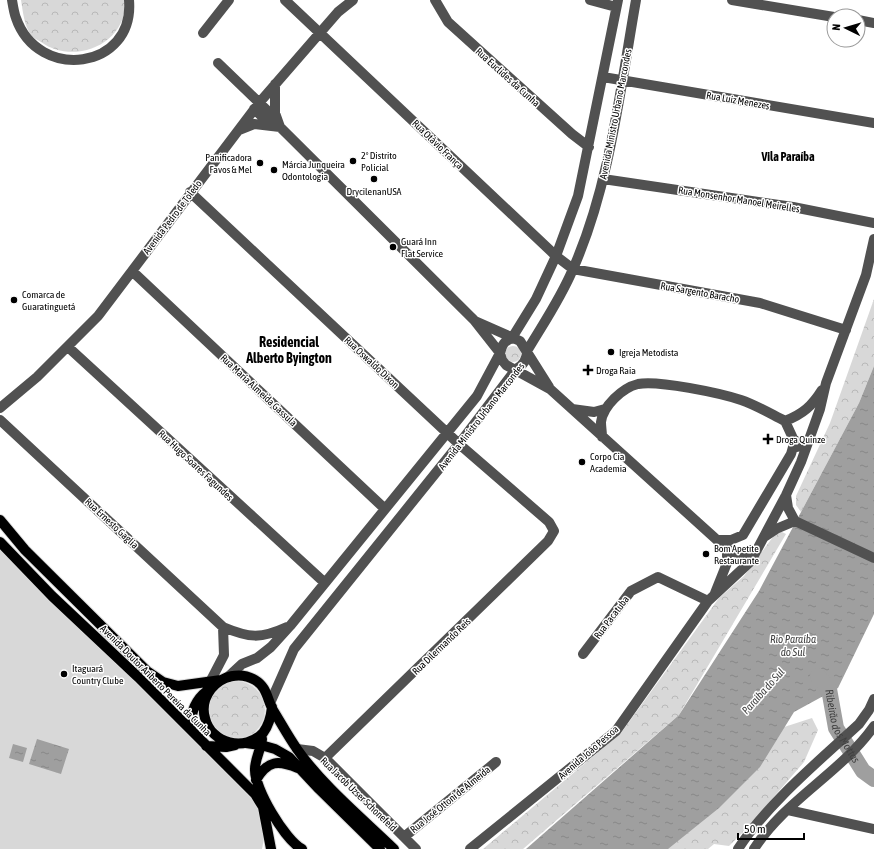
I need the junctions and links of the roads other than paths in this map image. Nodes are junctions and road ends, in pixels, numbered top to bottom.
1 (12, 0) edge
2 (128, 0) edge
3 (229, 0) edge
4 (285, 0) edge
5 (353, 0) edge
6 (435, 0) edge
7 (590, 0) edge
8 (636, 0) edge
9 (732, 0) edge
10 (617, 4) edge
11 (826, 15) edge
12 (320, 32) junction
13 (203, 33) dead end
14 (218, 63) dead end
15 (603, 77) junction
16 (622, 80) junction
17 (275, 84) junction
18 (256, 106) junction
19 (275, 123) junction
20 (874, 123) edge
21 (239, 130) junction
22 (589, 147) junction
23 (603, 179) junction
24 (190, 192) junction
25 (874, 223) edge
26 (874, 239) edge
27 (556, 256) junction
28 (573, 269) junction
29 (132, 272) junction
30 (474, 320) junction
31 (846, 330) junction
32 (512, 338) junction
33 (68, 347) junction
34 (527, 351) junction
35 (500, 353) junction
36 (516, 369) junction
37 (826, 383) junction
38 (550, 389) junction
39 (0, 408) edge
40 (572, 409) junction
41 (605, 409) junction
42 (0, 420) edge
43 (785, 421) junction
44 (447, 433) junction
45 (602, 437) junction
46 (795, 440) junction
47 (459, 444) junction
48 (801, 462) junction
49 (786, 495) junction
50 (385, 508) junction
51 (0, 520) edge
52 (797, 522) junction
53 (554, 531) joint
54 (763, 538) junction
55 (719, 540) junction
56 (0, 542) edge
57 (727, 549) junction
58 (757, 550) junction
59 (874, 558) edge
60 (325, 583) junction
61 (711, 599) junction
62 (223, 626) junction
63 (290, 626) junction
64 (583, 654) dead end
65 (219, 680) junction
66 (874, 699) edge
67 (271, 704) junction
68 (874, 726) edge
69 (191, 730) junction
70 (264, 732) junction
71 (244, 743) junction
72 (261, 745) junction
73 (206, 746) junction
74 (297, 750) junction
75 (325, 758) junction
76 (496, 762) dead end
77 (300, 769) junction
78 (256, 780) junction
79 (323, 786) junction
80 (788, 810) junction
81 (874, 829) edge
82 (404, 837) junction
83 (297, 848) edge
84 (271, 849) edge
85 (380, 849) edge
86 (394, 849) edge
87 (416, 849) edge
88 (470, 849) edge
89 (738, 849) edge
90 (754, 849) edge

1 - 2 street
3 - 13 street
4 - 12 street, Rua Otávio França
5 - 12 street, Avenida Pedro de Toledo
6 - 22 street, Rua Euclides da Cunha
7 - 10 street
8 - 16 street, Avenida Ministro Urbano Marcondes
9 - 11 street
10 - 15 street, Avenida Ministro Urbano Marcondes
12 - 17 street, Avenida Pedro de Toledo
12 - 27 street, Rua Otávio França
14 - 18 street
15 - 16 street, Rua Luiz Menezes
15 - 22 street, Avenida Ministro Urbano Marcondes
16 - 20 street, Rua Luiz Menezes
16 - 23 street, Avenida Ministro Urbano Marcondes
17 - 18 street, Avenida Pedro de Toledo
17 - 19 street
18 - 19 street
18 - 21 street, Avenida Pedro de Toledo
19 - 21 street
19 - 30 street
21 - 24 street, Avenida Pedro de Toledo
22 - 27 street, Avenida Ministro Urbano Marcondes
23 - 25 street, Rua Monsenhor Manoel Meirelles
23 - 28 street, Avenida Ministro Urbano Marcondes
24 - 29 street, Avenida Pedro de Toledo
24 - 44 street, Rua Oswaldo Dixon
26 - 31 street
27 - 28 street, Rua Sargento Baracho
27 - 32 street, Avenida Ministro Urbano Marcondes
28 - 31 street, Rua Sargento Baracho
28 - 34 street, Avenida Ministro Urbano Marcondes
29 - 33 street, Avenida Pedro de Toledo
29 - 50 street, Rua Maria Almeida Gassula
30 - 32 street
30 - 35 street
31 - 37 street
32 - 34 street
32 - 35 street, Avenida Ministro Urbano Marcondes
33 - 39 street, Avenida Pedro de Toledo
33 - 60 street, Rua Hugo Soares Fagundes
34 - 36 street, Avenida Ministro Urbano Marcondes
34 - 38 street
35 - 36 street
35 - 44 street, Avenida Ministro Urbano Marcondes
36 - 38 street
36 - 47 street, Avenida Ministro Urbano Marcondes
37 - 43 street
37 - 48 street, Avenida João Pessoa
38 - 40 street
40 - 41 street
40 - 45 street
41 - 43 street
41 - 45 street
42 - 62 street, Rua Ernesto Gaglia
43 - 46 street
44 - 47 street, Rua Oswaldo Dixon
44 - 50 street, Avenida Ministro Urbano Marcondes
45 - 55 street
46 - 48 street
46 - 55 street
47 - 53 street, Rua Oswaldo Dixon
47 - 67 street, Avenida Ministro Urbano Marcondes
48 - 49 street, Avenida João Pessoa
49 - 52 street
49 - 54 street, Avenida João Pessoa
50 - 60 street, Avenida Ministro Urbano Marcondes
51 - 65 main road, Avenida Doutor Ariberto Pereira da Cunha
52 - 54 street
52 - 59 street
53 - 75 street, Rua Dilermando Reis
54 - 58 street, Avenida João Pessoa
55 - 57 street
56 - 69 main road, Avenida Doutor Ariberto Pereira da Cunha
57 - 58 street
57 - 61 street, Avenida João Pessoa
58 - 61 street, Avenida João Pessoa
60 - 63 street, Avenida Ministro Urbano Marcondes
61 - 64 street, Rua Pacatuba
61 - 88 street, Avenida João Pessoa
62 - 63 street
62 - 65 street
63 - 65 street, Avenida Ministro Urbano Marcondes
65 - 67 main road
65 - 69 main road
65 - 71 main road
66 - 89 street
67 - 70 main road
67 - 74 main road
68 - 80 street
69 - 73 main road, Avenida Doutor Ariberto Pereira da Cunha
70 - 71 main road
70 - 72 main road
71 - 72 main road
71 - 73 main road
72 - 77 main road
72 - 78 main road
73 - 84 main road, Avenida Doutor Ariberto Pereira da Cunha
74 - 75 street, Rua Jacob Uzser Schonefeld
74 - 79 main road
75 - 82 street, Rua Jacob Uzser Schonefeld
76 - 82 street, Rua José Ottoni de Almeida
77 - 78 main road
77 - 79 main road
78 - 83 main road
79 - 85 main road
79 - 86 main road
80 - 81 street
80 - 90 street
82 - 87 street, Rua Jacob Uzser Schonefeld

